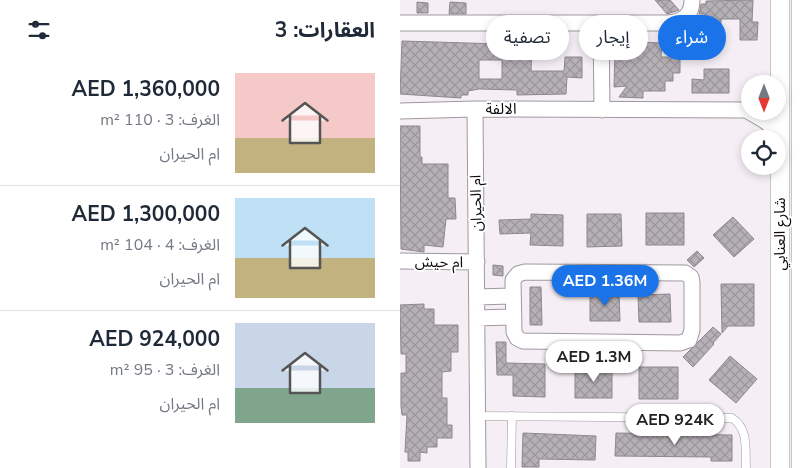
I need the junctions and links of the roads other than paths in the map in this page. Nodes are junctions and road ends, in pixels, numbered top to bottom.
1 (692, 0) edge
2 (780, 0) edge
3 (801, 0) edge
4 (648, 22) edge
5 (579, 23) edge
6 (400, 24) edge
7 (601, 60) edge
8 (779, 75) edge
9 (475, 109) junction
10 (602, 110) junction
11 (400, 111) edge
12 (741, 111) edge
13 (763, 120) edge
14 (775, 130) edge
15 (780, 175) edge
16 (400, 261) edge
17 (477, 262) junction
18 (514, 296) junction
19 (477, 298) junction
20 (514, 317) junction
21 (476, 318) junction
22 (479, 416) junction
23 (512, 416) junction
24 (478, 468) edge
25 (511, 468) edge
26 (746, 468) edge
27 (780, 468) edge
28 (801, 468) edge

1 - 4 street
2 - 8 street, شارع العنابي
3 - 28 street, شارع العنابي
5 - 6 street
7 - 10 street
9 - 10 street, الالفة
9 - 11 street, الالفة
9 - 17 street, ام الحيران
10 - 12 street, الالفة
13 - 14 street, الالفة
15 - 27 street, شارع العنابي
16 - 17 street, ام حيش
17 - 19 street, ام الحيران
18 - 19 street
18 - 20 street
18 - 20 street
19 - 21 street, ام الحيران
20 - 21 street
21 - 22 street, ام الحيران
22 - 23 lane
22 - 24 street, ام الحيران
23 - 25 lane
23 - 26 lane

